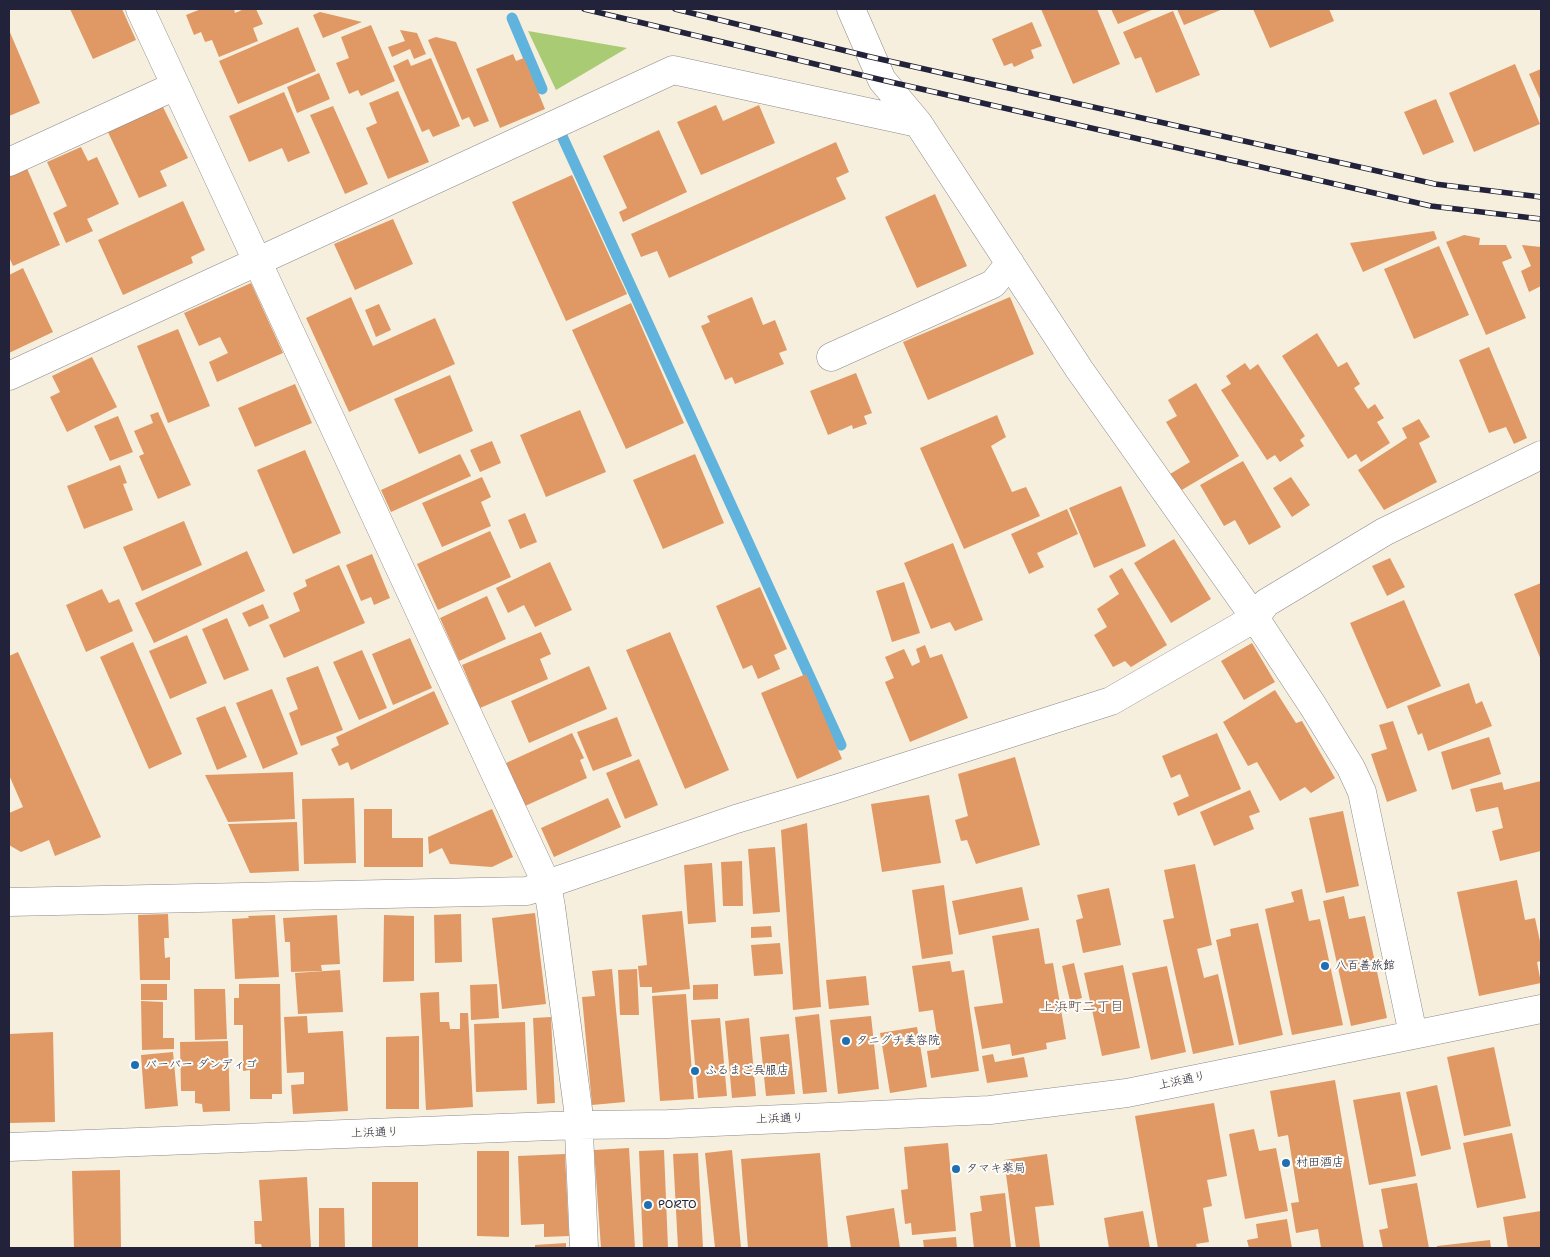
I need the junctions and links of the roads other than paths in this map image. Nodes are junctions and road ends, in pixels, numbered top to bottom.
1 (140, 9) edge
2 (851, 9) edge
3 (175, 86) junction
4 (918, 122) junction
5 (9, 162) edge
6 (256, 261) junction
7 (1010, 263) junction
8 (831, 357) dead end
9 (9, 376) edge
10 (1541, 455) edge
11 (1254, 618) junction
12 (547, 885) junction
13 (9, 902) edge
14 (1541, 1009) edge
15 (1413, 1034) junction
16 (578, 1125) junction
17 (9, 1147) edge
18 (584, 1248) edge

1 - 3 street
2 - 4 street
3 - 5 street
3 - 6 street
4 - 6 street
4 - 7 street
6 - 9 street
6 - 12 street
7 - 8 street
7 - 11 street
10 - 11 street
11 - 12 street
11 - 15 street
12 - 13 street
12 - 16 street
14 - 15 street, 上浜通り
15 - 16 street, 上浜通り
16 - 17 street, 上浜通り
16 - 18 street

